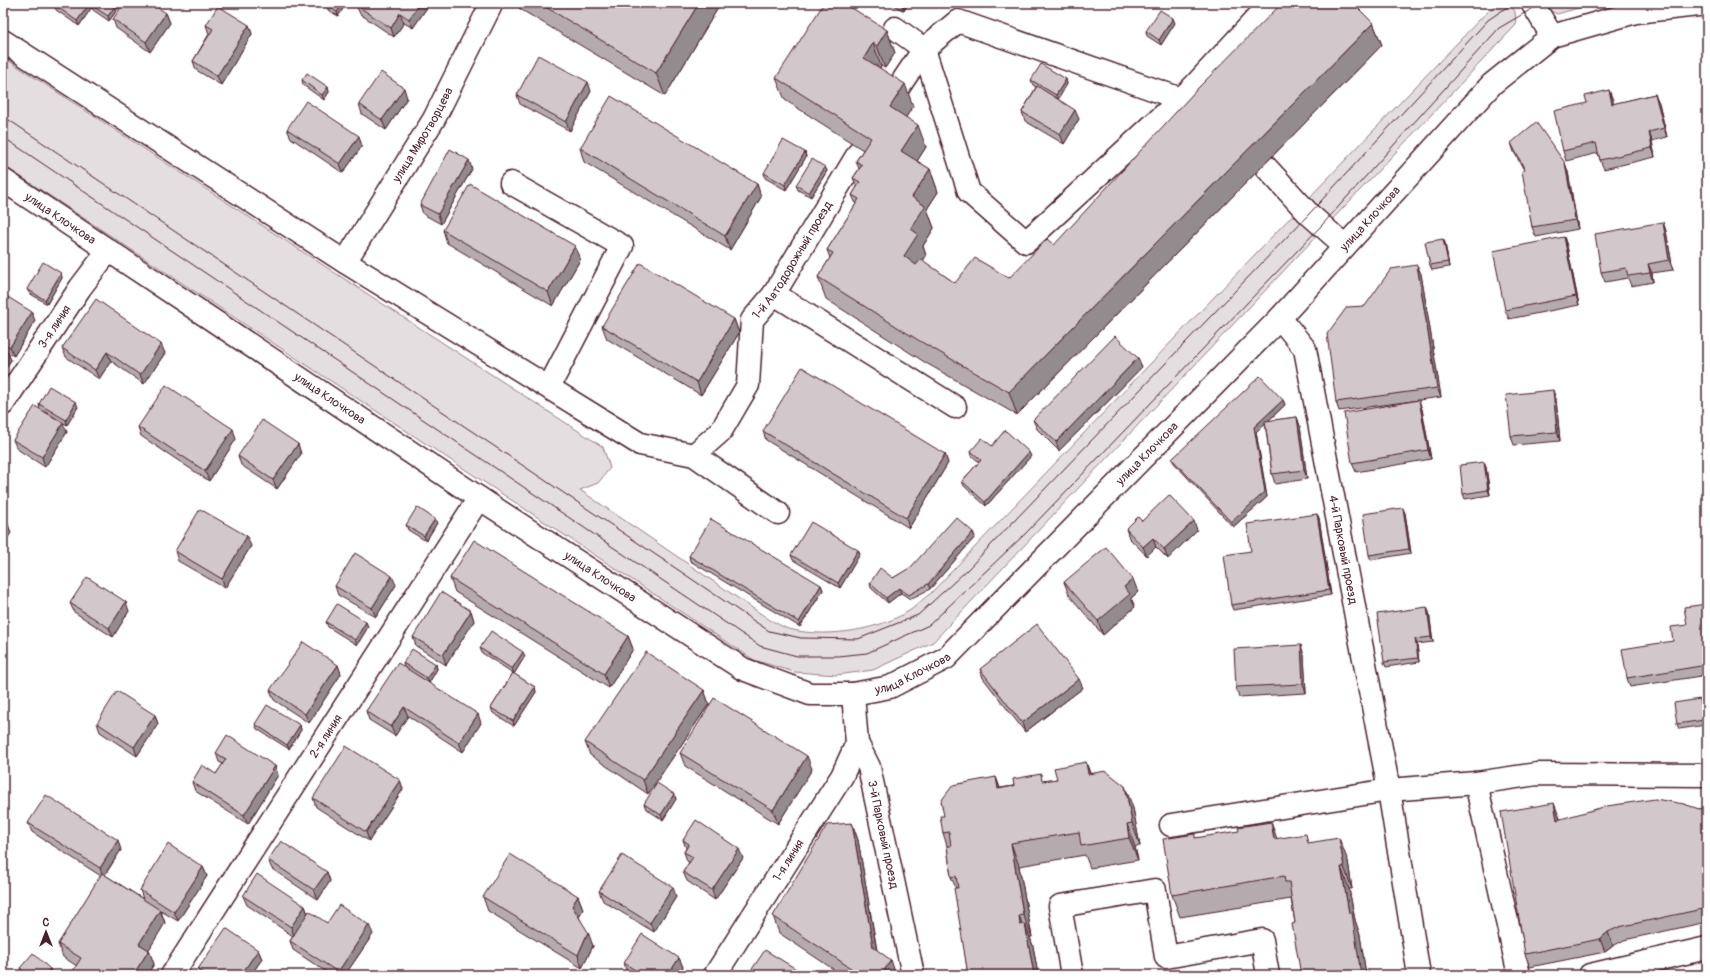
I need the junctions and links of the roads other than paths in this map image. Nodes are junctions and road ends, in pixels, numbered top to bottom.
1 (492, 3) edge
2 (1271, 3) edge
3 (1532, 3) edge
4 (1707, 4) edge
5 (895, 28) dead end
6 (1552, 36) junction
7 (3, 41) edge
8 (924, 50) junction
9 (894, 94) edge
10 (1180, 99) junction
11 (1207, 109) edge
12 (861, 149) edge
13 (1264, 165) edge
14 (3, 180) edge
15 (511, 183) dead end
16 (1345, 246) junction
17 (108, 250) junction
18 (345, 262) junction
19 (774, 294) junction
20 (1280, 318) junction
21 (549, 387) junction
22 (3, 404) edge
23 (955, 407) dead end
24 (694, 455) junction
25 (479, 498) junction
26 (778, 513) dead end
27 (853, 694) junction
28 (857, 743) junction
29 (1707, 775) edge
30 (1476, 783) junction
31 (1389, 790) junction
32 (1171, 825) dead end
33 (1707, 948) edge
34 (172, 975) edge
35 (715, 975) edge
36 (913, 975) edge
37 (1072, 975) edge
38 (1268, 975) edge
39 (1419, 975) edge
40 (1519, 975) edge
41 (1590, 975) edge

1 - 18 street, улица Миротворцева
2 - 10 street
3 - 6 street
4 - 6 street, улица Клочкова
5 - 8 street
6 - 16 street, улица Клочкова
7 - 18 street
8 - 9 street
8 - 10 street
8 - 10 street
10 - 11 street
12 - 19 street, 1-й Автодорожный проезд
13 - 16 street
14 - 17 street, улица Клочкова
15 - 21 street
16 - 20 street, улица Клочкова
17 - 22 street, 3-я линия
17 - 25 street, улица Клочкова
18 - 21 street
19 - 23 street
19 - 24 street, 1-й Автодорожный проезд
20 - 27 street, улица Клочкова
20 - 31 street, 4-й Парковый проезд
21 - 24 street
24 - 26 street
25 - 27 street, улица Клочкова
25 - 34 street, 2-я линия
27 - 28 street, 3-й Парковый проезд
28 - 35 street, 1-я линия
28 - 36 street, 3-й Парковый проезд
29 - 30 street
30 - 31 street
30 - 40 street
31 - 32 street
31 - 39 street, 4-й Парковый проезд
33 - 41 street
37 - 38 street

